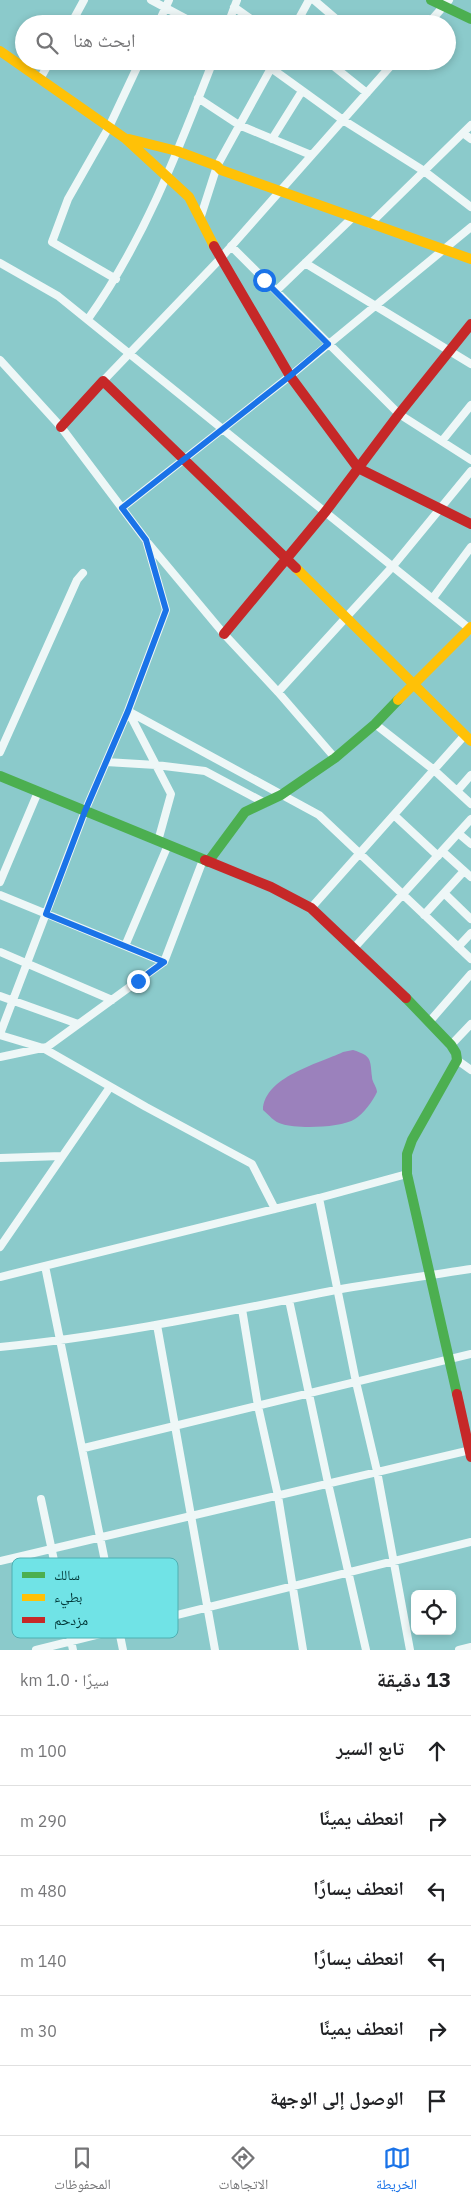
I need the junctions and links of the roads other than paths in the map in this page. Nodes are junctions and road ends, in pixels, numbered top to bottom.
1 (84, 0) edge
2 (151, 0) edge
3 (169, 0) edge
4 (309, 0) edge
5 (314, 0) edge
6 (431, 0) edge
7 (447, 3) edge
8 (236, 4) edge
9 (166, 8) junction
10 (76, 15) edge
11 (162, 15) edge
12 (179, 15) edge
13 (248, 15) edge
14 (301, 15) edge
15 (332, 15) edge
16 (436, 15) edge
17 (471, 19) edge
18 (0, 51) edge
19 (15, 62) edge
20 (27, 70) edge
21 (45, 70) edge
22 (136, 70) edge
23 (209, 70) edge
24 (270, 70) edge
25 (279, 70) edge
26 (339, 70) edge
27 (385, 70) edge
28 (40, 79) junction
29 (302, 90) junction
30 (367, 93) junction
31 (198, 98) junction
32 (343, 120) junction
33 (471, 125) edge
34 (109, 126) junction
35 (239, 126) junction
36 (463, 133) junction
37 (126, 138) junction
38 (272, 139) junction
39 (471, 139) edge
40 (177, 151) junction
41 (311, 155) junction
42 (217, 166) junction
43 (424, 171) junction
44 (167, 177) junction
45 (279, 190) junction
46 (471, 207) edge
47 (352, 218) junction
48 (200, 219) junction
49 (370, 224) junction
50 (471, 226) edge
51 (231, 246) junction
52 (443, 250) junction
53 (220, 259) junction
54 (471, 259) edge
55 (0, 263) edge
56 (305, 263) junction
57 (116, 279) junction
58 (276, 291) junction
59 (374, 305) junction
60 (88, 319) junction
61 (471, 324) edge
62 (328, 344) junction
63 (450, 351) junction
64 (128, 352) junction
65 (0, 360) edge
66 (471, 364) edge
67 (290, 376) junction
68 (103, 381) junction
69 (471, 405) edge
70 (399, 414) junction
71 (61, 428) junction
72 (223, 429) junction
73 (442, 441) junction
74 (185, 459) junction
75 (471, 460) edge
76 (358, 468) junction
77 (471, 472) edge
78 (122, 508) junction
79 (439, 508) junction
80 (326, 511) junction
81 (471, 524) edge
82 (146, 540) junction
83 (471, 547) edge
84 (286, 559) junction
85 (393, 566) junction
86 (83, 573) dead end
87 (433, 598) junction
88 (346, 618) junction
89 (470, 628) edge
90 (224, 634) junction
91 (414, 684) junction
92 (278, 692) junction
93 (128, 711) junction
94 (375, 724) junction
95 (468, 738) edge
96 (0, 752) edge
97 (335, 758) junction
98 (106, 762) junction
99 (156, 765) junction
100 (434, 770) junction
101 (471, 775) edge
102 (0, 776) edge
103 (457, 791) junction
104 (38, 792) junction
105 (281, 795) junction
106 (265, 803) junction
107 (471, 804) edge
108 (85, 811) junction
109 (394, 815) junction
110 (471, 819) edge
111 (458, 833) junction
112 (163, 843) junction
113 (471, 844) edge
114 (440, 853) junction
115 (359, 855) junction
116 (206, 861) junction
117 (464, 871) junction
118 (471, 877) edge
119 (0, 882) edge
120 (444, 894) junction
121 (0, 895) edge
122 (402, 895) junction
123 (311, 908) junction
124 (46, 914) junction
125 (424, 916) junction
126 (471, 919) edge
127 (471, 934) edge
128 (125, 946) junction
129 (458, 947) junction
130 (354, 948) junction
131 (0, 952) edge
132 (471, 960) edge
133 (164, 962) junction
134 (27, 964) junction
135 (471, 974) edge
136 (0, 996) edge
137 (13, 1000) junction
138 (112, 1000) junction
139 (430, 1021) junction
140 (78, 1024) junction
141 (471, 1024) edge
142 (0, 1034) edge
143 (451, 1045) junction
144 (43, 1048) junction
145 (0, 1058) edge
146 (457, 1060) junction
147 (471, 1070) edge
148 (110, 1087) junction
149 (62, 1156) junction
150 (0, 1158) edge
151 (407, 1174) junction
152 (319, 1198) junction
153 (275, 1209) junction
154 (0, 1246) edge
155 (45, 1266) junction
156 (471, 1269) edge
157 (431, 1276) junction
158 (0, 1277) edge
159 (339, 1290) junction
160 (290, 1300) junction
161 (242, 1309) junction
162 (156, 1325) junction
163 (61, 1341) junction
164 (0, 1347) edge
165 (471, 1354) edge
166 (449, 1359) junction
167 (356, 1382) junction
168 (309, 1394) junction
169 (258, 1406) junction
170 (174, 1426) junction
171 (84, 1448) junction
172 (471, 1453) edge
173 (377, 1471) junction
174 (328, 1483) junction
175 (278, 1496) junction
176 (41, 1499) dead end
177 (192, 1516) junction
178 (99, 1537) junction
179 (471, 1542) edge
180 (52, 1548) junction
181 (54, 1558) edge
182 (104, 1558) edge
183 (0, 1560) edge
184 (392, 1561) junction
185 (349, 1574) junction
186 (291, 1587) junction
187 (208, 1608) junction
188 (178, 1615) edge
189 (95, 1638) edge
190 (73, 1646) edge
191 (471, 1647) edge
192 (36, 1650) edge
193 (215, 1650) edge
194 (303, 1650) edge
195 (366, 1650) edge
196 (410, 1650) edge
197 (459, 1650) edge

1 - 10 street
2 - 9 street
3 - 9 street
4 - 14 street
5 - 15 street
6 - 7 main road
7 - 16 street
7 - 17 main road
8 - 13 street
9 - 11 street
9 - 12 street
18 - 19 main road
20 - 28 main road
21 - 28 street
22 - 34 street
23 - 31 street
24 - 35 street
25 - 29 street
26 - 30 street
27 - 30 street
28 - 34 main road
29 - 32 street
29 - 38 street
30 - 32 street
31 - 35 street
31 - 40 street
32 - 41 street
32 - 43 street
33 - 36 street
34 - 37 main road
34 - 57 street
35 - 38 street
35 - 42 street
36 - 39 street
36 - 43 street
37 - 40 main road
37 - 44 main road
38 - 41 street
40 - 42 main road
40 - 44 street
41 - 45 street
42 - 45 main road
42 - 48 street
43 - 46 street
43 - 49 street
44 - 48 main road
44 - 57 street
45 - 47 main road
45 - 51 street
47 - 49 main road
47 - 56 street
48 - 53 main road
49 - 52 main road
50 - 52 street
51 - 53 street
51 - 58 street
52 - 54 main road
52 - 59 street
53 - 64 street
53 - 67 main road
55 - 60 street
56 - 58 street
56 - 59 street
57 - 60 street
58 - 62 street
59 - 62 street
59 - 63 street
60 - 64 street
61 - 63 main road
62 - 67 street
62 - 70 street
63 - 66 street
63 - 70 main road
64 - 68 street
64 - 72 street
65 - 71 street
67 - 72 street
67 - 76 main road
68 - 71 main road
68 - 74 main road
69 - 73 street
70 - 73 street
70 - 76 main road
71 - 78 street
72 - 74 street
72 - 80 street
73 - 75 street
74 - 78 street
74 - 84 main road
76 - 79 main road
76 - 80 main road
77 - 79 street
78 - 82 street
79 - 81 main road
79 - 85 street
80 - 84 main road
80 - 85 street
82 - 90 street
82 - 93 street
83 - 87 street
84 - 88 main road
84 - 90 main road
85 - 87 street
85 - 88 street
86 - 96 street
87 - 89 street
88 - 91 main road
88 - 92 street
89 - 91 main road
90 - 92 street
91 - 94 main road
91 - 95 main road
92 - 97 street
93 - 98 street
93 - 99 street
93 - 105 street
94 - 97 main road
94 - 100 street
95 - 100 street
97 - 105 main road
98 - 99 street
98 - 108 street
99 - 106 street
99 - 112 street
100 - 103 street
100 - 109 street
101 - 103 street
102 - 104 main road
103 - 107 street
104 - 108 main road
104 - 119 street
105 - 106 main road
105 - 115 street
106 - 116 main road
108 - 112 main road
108 - 124 street
109 - 114 street
109 - 115 street
110 - 111 street
111 - 113 street
111 - 114 street
112 - 116 main road
112 - 128 street
114 - 117 street
114 - 122 street
115 - 122 street
115 - 123 street
116 - 123 main road
116 - 133 street
117 - 118 street
117 - 120 street
120 - 125 street
120 - 126 street
121 - 124 street
122 - 125 street
122 - 130 street
123 - 130 main road
124 - 128 street
124 - 134 street
125 - 129 street
127 - 129 street
128 - 133 street
129 - 132 street
130 - 139 main road
131 - 134 street
133 - 138 street
134 - 137 street
134 - 138 street
135 - 139 street
136 - 137 street
137 - 140 street
137 - 142 street
138 - 140 street
139 - 143 main road
140 - 144 street
141 - 143 street
142 - 144 street
143 - 146 main road
144 - 145 street
144 - 148 street
146 - 147 street
146 - 151 main road
148 - 149 street
148 - 153 street
149 - 150 street
149 - 154 street
151 - 152 street
151 - 157 main road
152 - 153 street
152 - 159 street
153 - 155 street
155 - 158 street
155 - 163 street
156 - 157 street
157 - 159 street
157 - 166 main road
159 - 160 street
159 - 167 street
160 - 161 street
160 - 168 street
161 - 162 street
161 - 169 street
162 - 163 street
162 - 170 street
163 - 164 street
163 - 171 street
165 - 166 street
166 - 167 street
166 - 172 main road
167 - 168 street
167 - 173 street
168 - 169 street
168 - 174 street
169 - 170 street
169 - 175 street
170 - 171 street
170 - 177 street
171 - 178 street
172 - 173 street
173 - 174 street
173 - 184 street
174 - 175 street
174 - 185 street
175 - 177 street
175 - 186 street
176 - 180 street
177 - 178 street
177 - 187 street
178 - 180 street
178 - 182 street
179 - 184 street
180 - 181 street
180 - 183 street
184 - 185 street
184 - 196 street
185 - 186 street
185 - 195 street
186 - 187 street
186 - 194 street
187 - 188 street
187 - 193 street
189 - 190 street
190 - 192 street
191 - 197 street

